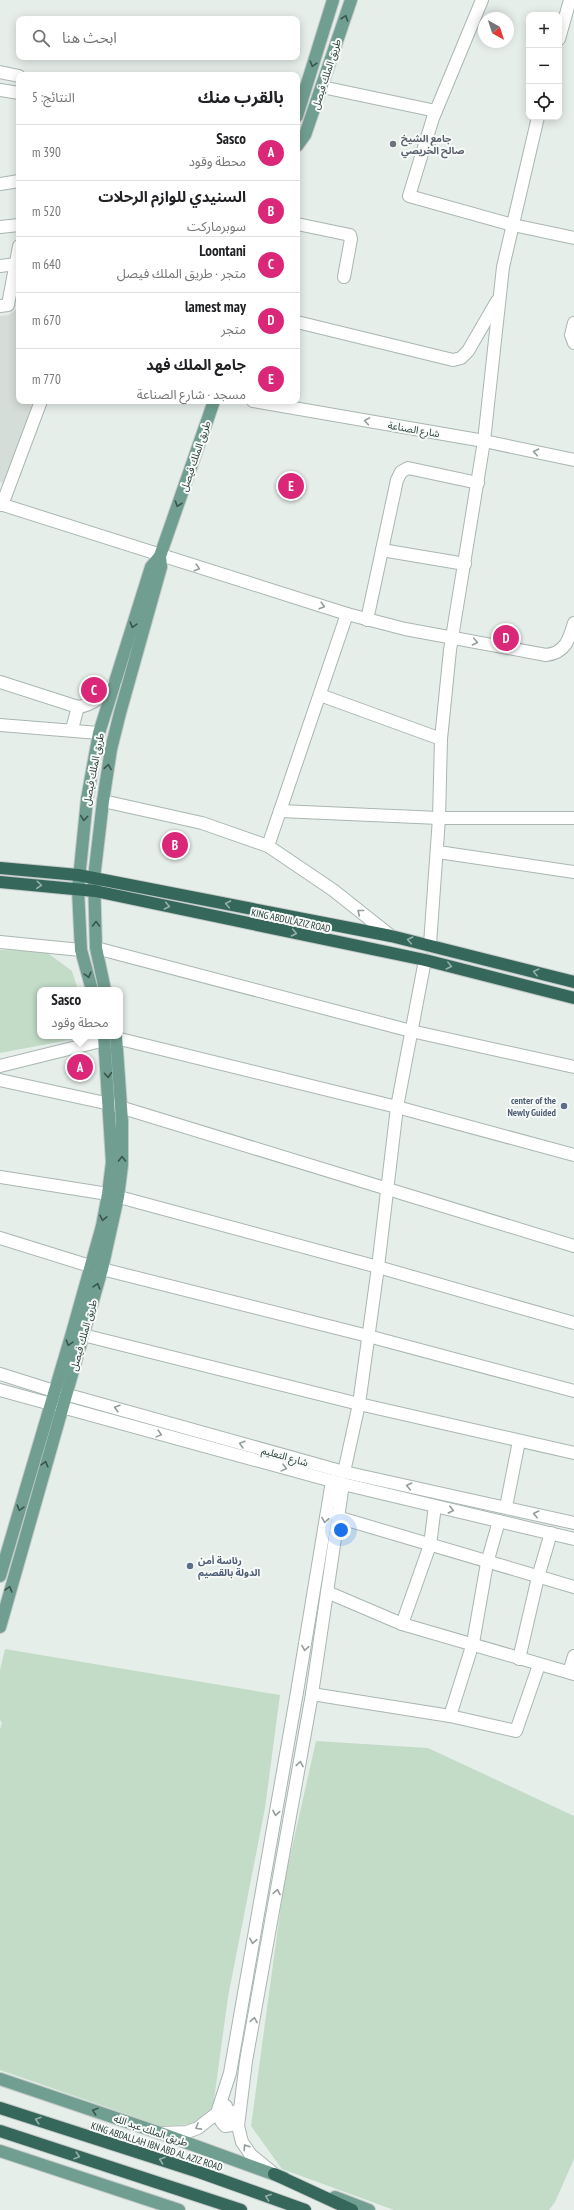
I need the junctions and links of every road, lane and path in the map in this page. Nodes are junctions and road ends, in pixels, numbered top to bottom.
1 (333, 0) edge
2 (351, 0) edge
3 (482, 0) edge
4 (570, 0) edge
5 (562, 28) edge
6 (0, 72) edge
7 (16, 75) edge
8 (322, 87) junction
9 (0, 90) edge
10 (16, 93) edge
11 (300, 106) edge
12 (436, 111) junction
13 (537, 120) edge
14 (300, 142) edge
15 (16, 181) edge
16 (0, 184) edge
17 (16, 225) edge
18 (300, 225) edge
19 (513, 225) junction
20 (0, 227) edge
21 (574, 238) edge
22 (16, 264) joint
23 (0, 266) edge
24 (344, 277) dead end
25 (499, 296) junction
26 (0, 306) edge
27 (300, 323) edge
28 (574, 323) edge
29 (574, 343) edge
30 (40, 404) edge
31 (213, 404) edge
32 (270, 404) edge
33 (484, 441) junction
34 (574, 460) edge
35 (478, 483) junction
36 (1, 505) edge
37 (382, 550) junction
38 (160, 556) junction
39 (465, 564) junction
40 (347, 614) junction
41 (367, 620) junction
42 (573, 628) edge
43 (454, 638) junction
44 (0, 682) edge
45 (115, 683) junction
46 (320, 695) junction
47 (78, 707) junction
48 (0, 725) edge
49 (72, 729) junction
50 (99, 732) junction
51 (440, 739) junction
52 (103, 801) junction
53 (280, 811) junction
54 (439, 818) junction
55 (574, 818) edge
56 (268, 846) junction
57 (438, 852) junction
58 (0, 868) edge
59 (574, 872) edge
60 (78, 875) junction
61 (94, 878) junction
62 (0, 882) edge
63 (78, 889) junction
64 (95, 890) junction
65 (391, 936) junction
66 (0, 942) edge
67 (430, 944) junction
68 (96, 948) junction
69 (81, 950) junction
70 (425, 960) junction
71 (574, 982) edge
72 (91, 987) edge
73 (104, 987) edge
74 (574, 998) edge
75 (411, 1031) junction
76 (106, 1039) edge
77 (110, 1039) edge
78 (114, 1039) edge
79 (0, 1066) edge
80 (574, 1067) edge
81 (0, 1080) edge
82 (116, 1106) junction
83 (397, 1107) junction
84 (574, 1155) edge
85 (0, 1177) edge
86 (387, 1188) junction
87 (113, 1196) junction
88 (0, 1238) edge
89 (574, 1246) edge
90 (96, 1267) junction
91 (378, 1268) junction
92 (574, 1324) edge
93 (83, 1335) junction
94 (368, 1336) junction
95 (0, 1374) edge
96 (0, 1390) edge
97 (54, 1391) junction
98 (574, 1391) edge
99 (66, 1394) junction
100 (359, 1404) junction
101 (56, 1406) junction
102 (520, 1441) junction
103 (574, 1453) edge
104 (344, 1472) junction
105 (337, 1483) junction
106 (435, 1506) junction
107 (506, 1507) junction
108 (337, 1517) junction
109 (498, 1521) junction
110 (574, 1523) edge
111 (551, 1533) junction
112 (574, 1539) edge
113 (430, 1545) junction
114 (487, 1562) junction
115 (0, 1576) edge
116 (538, 1577) junction
117 (574, 1587) edge
118 (327, 1592) junction
119 (402, 1624) junction
120 (0, 1627) edge
121 (472, 1643) junction
122 (574, 1656) edge
123 (519, 1659) junction
124 (539, 1665) junction
125 (571, 1673) edge
126 (312, 1694) junction
127 (450, 1716) junction
128 (246, 2061) junction
129 (230, 2073) junction
130 (0, 2078) edge
131 (0, 2108) edge
132 (0, 2131) edge
133 (160, 2133) junction
134 (0, 2152) edge
135 (274, 2174) junction
136 (125, 2191) junction
137 (162, 2210) edge
138 (179, 2210) edge
139 (241, 2210) edge
140 (305, 2210) edge
141 (352, 2210) edge
142 (369, 2210) edge

1 -> 11 main road, طريق الملك فيصل
8 -> 2 main road, طريق الملك فيصل
3 - 12 street
4 - 5 street
6 - 7 street
8 - 12 street
8 - 14 main road, طريق الملك فيصل
9 - 10 street
12 - 19 street
13 - 19 street
15 - 16 street
17 - 20 street
18 - 24 street
19 - 21 street
19 - 25 street
22 - 23 street
22 - 26 street
25 - 27 street
25 - 33 street
28 - 29 street
30 - 36 street
31 -> 38 main road, طريق الملك فيصل
33 -> 32 street, شارع الصناعة
34 -> 33 street, شارع الصناعة
33 - 35 street
35 - 37 street
35 - 39 street
36 - 38 street
37 - 39 street
37 - 41 street
38 -> 40 street
38 -> 45 main road, طريق الملك فيصل
52 -> 38 main road, طريق الملك فيصل
39 - 43 street
40 - 41 street
40 - 46 street
41 - 43 street
43 -> 42 street
43 - 51 street
44 - 47 street
45 - 47 street
45 - 50 main road, طريق الملك فيصل
46 - 51 street
46 - 53 street
47 - 49 street
48 - 49 street
49 - 50 street
50 -> 60 main road, طريق الملك فيصل
51 - 54 street
52 - 56 street
52 - 61 main road, طريق الملك فيصل
53 - 54 street
53 - 56 street
54 - 55 street
54 - 57 street
65 -> 56 street
57 - 59 street
57 - 67 street
58 - 60 highway, KING ABDULAZIZ ROAD
60 - 61 highway, KING ABDULAZIZ ROAD
60 - 63 main road, طريق الملك فيصل
61 - 64 main road, طريق الملك فيصل
65 -> 61 highway, KING ABDULAZIZ ROAD
62 -> 63 highway, KING ABDULAZIZ ROAD
63 - 64 highway, KING ABDULAZIZ ROAD
63 - 69 main road, طريق الملك فيصل
68 -> 64 main road, طريق الملك فيصل
64 -> 70 highway, KING ABDULAZIZ ROAD
67 -> 65 highway, KING ABDULAZIZ ROAD
66 - 69 street
71 -> 67 highway, KING ABDULAZIZ ROAD
68 - 73 main road, طريق الملك فيصل
68 - 75 street
69 -> 72 main road, طريق الملك فيصل
70 -> 74 highway, KING ABDULAZIZ ROAD
70 - 75 street
75 - 80 street
75 - 83 street
76 - 79 street
77 - 82 main road, طريق الملك فيصل
78 - 83 street
81 - 82 street
82 - 86 street
82 - 87 main road, طريق الملك فيصل
83 - 84 street
83 - 86 street
85 - 87 street
86 - 89 street
86 - 91 street
87 - 90 main road, طريق الملك فيصل
87 - 91 street
88 - 90 street
93 -> 90 main road, طريق الملك فيصل
90 - 94 street
90 -> 97 main road, طريق الملك فيصل
91 - 92 street
91 - 94 street
93 - 99 main road, طريق الملك فيصل
93 - 100 street
94 - 98 street
94 - 100 street
95 - 97 street, شارع التعليم
96 - 101 street, شارع التعليم
97 - 99 street, شارع التعليم
97 - 101 main road, طريق الملك فيصل
99 - 101 main road, طريق الملك فيصل
104 -> 99 street, شارع التعليم
100 - 102 street
100 - 104 street
101 -> 105 street, شارع التعليم
101 -> 115 main road, طريق الملك فيصل
120 -> 101 main road, طريق الملك فيصل
102 - 103 street
102 - 107 street
107 -> 104 street, شارع التعليم
105 - 106 street, شارع التعليم
105 - 108 street
105 -> 129 street
106 -> 109 street, شارع التعليم
106 - 113 street
110 -> 107 street, شارع التعليم
108 - 113 street
108 - 118 street
109 - 111 street, شارع التعليم
109 - 114 street
111 - 112 street, شارع التعليم
111 - 116 street
113 - 114 street
113 - 119 street
114 - 116 street
114 - 121 street
116 - 117 street
116 - 123 street
118 - 119 street
118 - 126 street
119 - 121 street
121 - 123 street
121 - 127 street
122 - 125 street
123 - 124 street
124 - 125 street
124 - 127 street
126 - 127 street
128 -> 126 street
128 - 129 street
135 -> 128 street
129 -> 133 street
133 -> 130 main road, طريق الملك عبد الله
140 -> 131 highway, KING ABDALLAH IBN ABD AL AZIZ ROAD
132 -> 139 highway
133 - 135 main road, طريق الملك عبد الله
134 - 136 main road
135 - 141 highway
135 - 142 main road, طريق الملك عبد الله
136 - 137 street
136 - 138 main road

